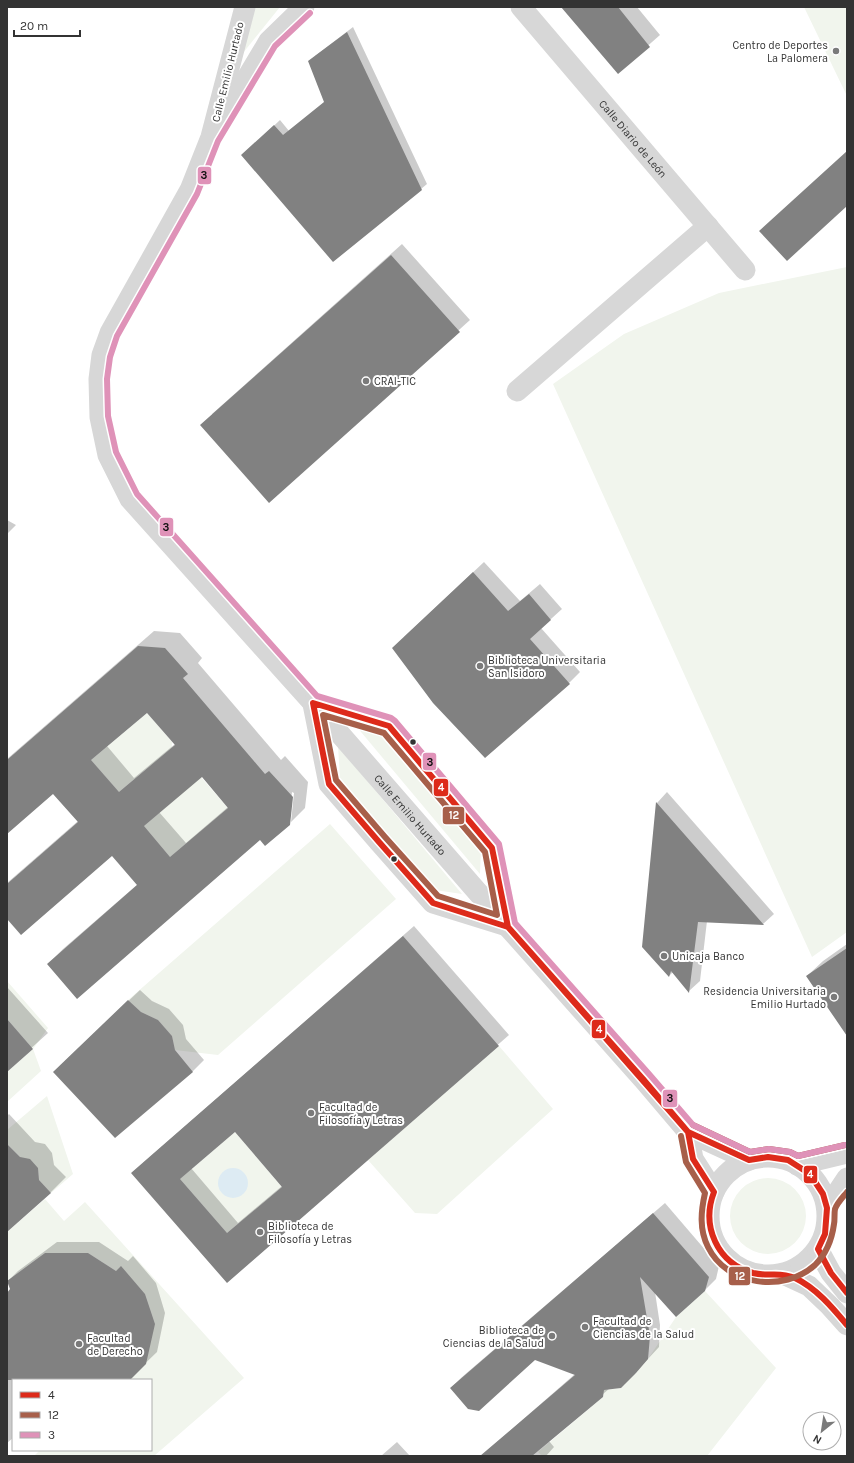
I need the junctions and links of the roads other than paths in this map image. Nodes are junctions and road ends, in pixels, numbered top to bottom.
1 (244, 7) edge
2 (304, 7) edge
3 (521, 7) edge
4 (211, 137) junction
5 (708, 226) junction
6 (745, 270) dead end
7 (517, 391) dead end
8 (313, 703) junction
9 (508, 927) junction
10 (688, 1132) junction
11 (847, 1153) edge
12 (749, 1160) junction
13 (797, 1165) junction
14 (847, 1178) edge
15 (714, 1192) junction
16 (827, 1208) junction
17 (818, 1249) junction
18 (783, 1274) junction
19 (847, 1293) edge
20 (847, 1325) edge

1 - 4 street, Calle Emilio Hurtado
2 - 4 street, Calle Emilio Hurtado
3 - 5 street, Calle Diario de León
4 - 8 street, Calle Emilio Hurtado
5 - 6 street, Calle Diario de León
5 - 7 street
8 - 9 street, Calle Emilio Hurtado
8 - 9 street
8 - 9 street
9 - 10 street, Calle Emilio Hurtado
10 - 12 street, Calle Emilio Hurtado
10 - 15 street
11 - 13 street
12 - 13 street
12 - 15 street
13 - 16 street
14 - 16 street
15 - 18 street
16 - 17 street
17 - 18 street
17 - 19 street
18 - 20 street

